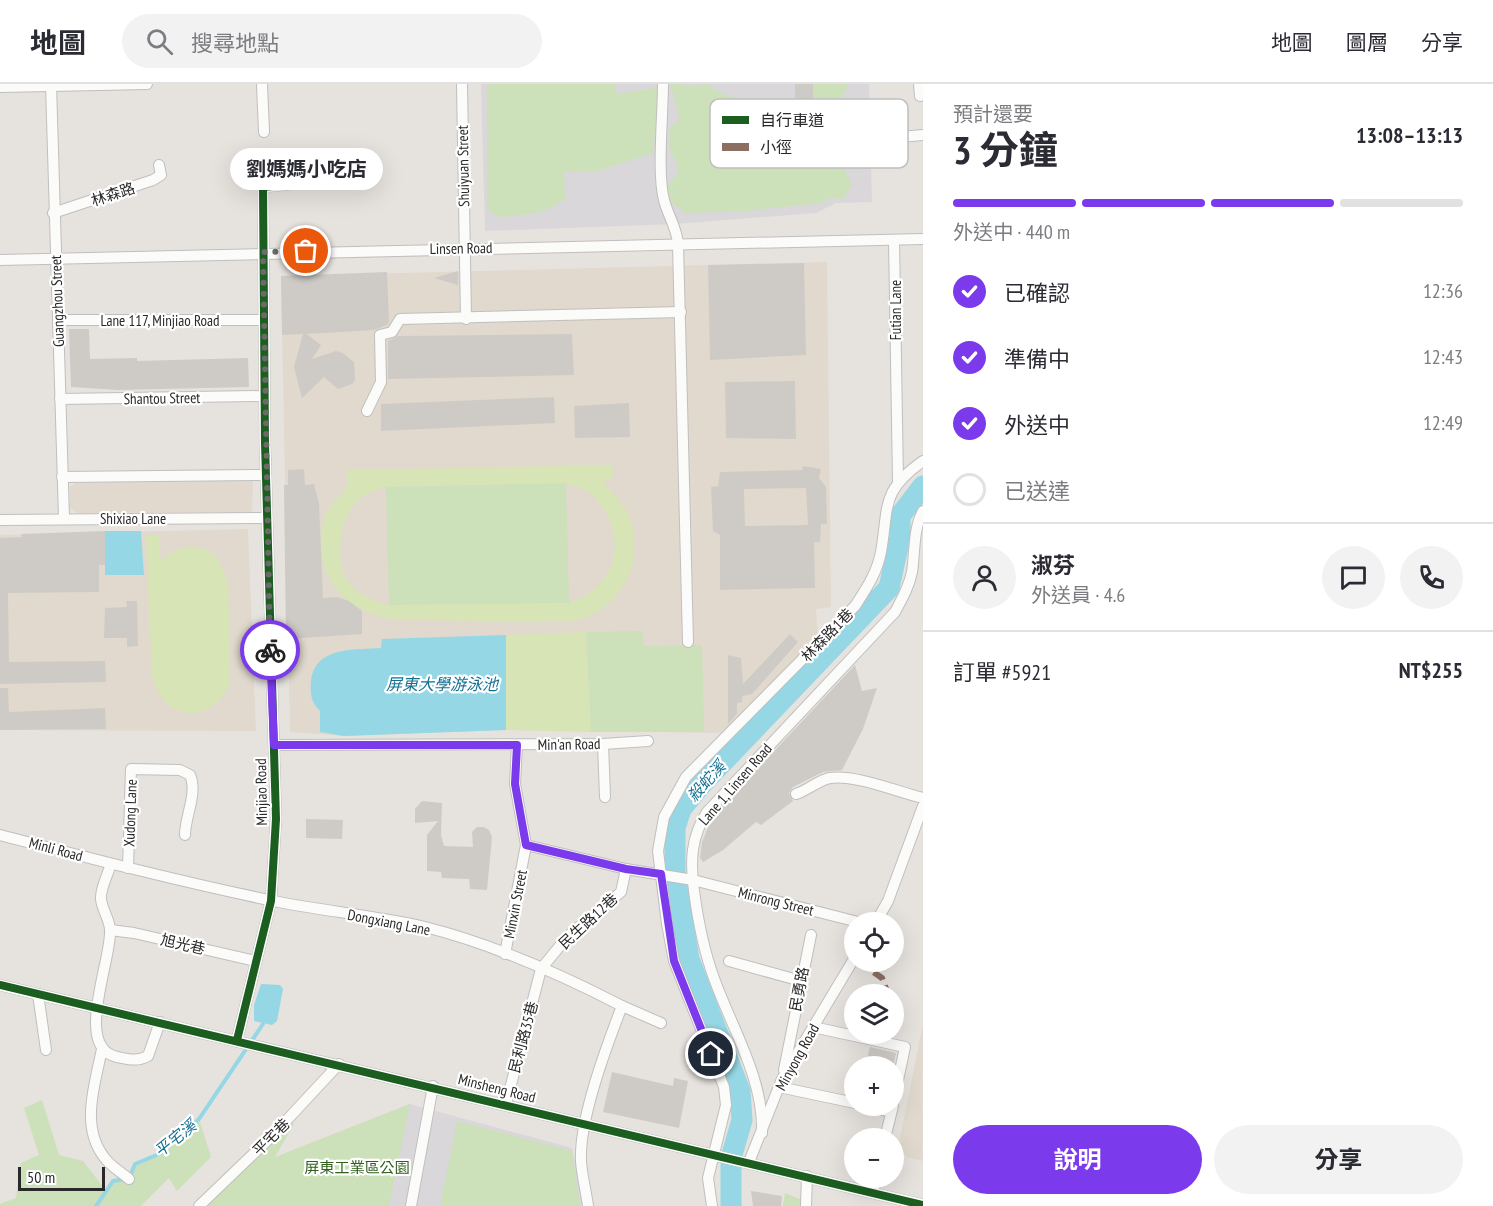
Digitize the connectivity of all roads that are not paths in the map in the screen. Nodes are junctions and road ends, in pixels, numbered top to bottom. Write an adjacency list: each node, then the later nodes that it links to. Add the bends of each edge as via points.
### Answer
1 (147, 84): 6 (street)
2 (262, 84): 9 (street)
3 (462, 84): 18 (street, Shuiyuan Street)
4 (663, 84): 17 (street, via 662,185)
5 (919, 84): 8 (street)
6 (51, 85): 7 (street); 14 (street, Guangzhou Street)
7 (0, 87)
8 (920, 96)
9 (264, 132)
10 (923, 135): 11 (street)
11 (908, 136)
12 (159, 165): 14 (street, 林森路, via 161,175 153,180)
13 (342, 167): 19 (street, Minjiao Road, via 301,183 264,187)
14 (53, 213): 20 (street, Guangzhou Street)
15 (923, 239): 16 (street, Linsen Road)
16 (894, 240): 17 (street, Linsen Road); 32 (street, Futian Lane)
17 (678, 244): 18 (street, Linsen Road); 22 (street)
18 (464, 248): 19 (street, Linsen Road); 23 (street, Shuiyuan Street)
19 (263, 252): 20 (street, Linsen Road); 25 (street, Minjiao Road)
20 (55, 259): 21 (street, Linsen Road); 24 (street, Guangzhou Street)
21 (0, 260)
22 (681, 312): 23 (street); 37 (street)
23 (466, 319): 28 (street, via 400,319 392,332 380,335 381,382)
24 (58, 320): 25 (street, Lane 117, Minjiao Road); 27 (street, Guangzhou Street)
25 (263, 320): 26 (street, Minjiao Road)
26 (264, 396): 27 (street, Shantou Street); 30 (street, Minjiao Road)
27 (60, 399): 31 (street, Guangzhou Street)
28 (368, 411)
29 (923, 461): 32 (street, 林森路1巷)
30 (265, 475): 31 (street); 35 (street, Minjiao Road)
31 (62, 477): 34 (street, Guangzhou Street)
32 (898, 481): 52 (street, 林森路1巷, via 884,513 881,552 874,576 855,606 686,777 664,817 658,851)
33 (923, 511): 53 (street, Lane 1, Linsen Road, via 918,520 912,575 895,612 707,812 693,840)
34 (64, 518): 35 (street, Shixiao Lane); 36 (street, Shixiao Lane)
35 (266, 518): 40 (street, Minjiao Road)
36 (0, 520)
37 (688, 642)
38 (648, 741): 39 (street, Min'an Road)
39 (603, 744): 41 (street, Min'an Road); 43 (street)
40 (274, 745): 41 (street, Min'an Road); 54 (street, Minjiao Road, via 276,819)
41 (517, 745): 48 (street, Minxin Street, via 515,784)
42 (796, 794): 44 (street, via 842,777)
43 (605, 797)
44 (923, 798)
45 (923, 807): 55 (street)
46 (0, 835): 49 (street, Minli Road)
47 (185, 835): 50 (street, Xudong Lane, via 192,797 189,775 180,770 131,769)
48 (526, 845): 51 (street); 59 (street, Minxin Street)
49 (111, 864): 50 (street, Minli Road); 57 (street, via 100,897)
50 (128, 868): 54 (street, Xudong Lane)
51 (626, 869): 52 (street); 62 (street, 民生路12巷, via 621,891 568,936)
52 (661, 874): 53 (street, Minrong Street); 83 (street, via 674,961 724,1087 726,1105)
53 (693, 880): 56 (street, Minrong Street); 82 (street, Lane 1, Linsen Road, via 696,910 714,979 759,1091)
54 (271, 901): 59 (street, Dongxiang Lane, via 425,927); 60 (street, Minjiao Road)
55 (882, 912)
56 (844, 918)
57 (110, 930): 60 (street, 旭光巷); 68 (street)
58 (811, 935): 64 (street, 民勇路)
59 (505, 954): 62 (street, Minxin Street)
60 (255, 961): 72 (street, Minjiao Road)
61 (729, 961): 64 (street)
62 (541, 969): 67 (street, Minxin Street); 80 (street, 民利路35巷)
63 (846, 972): 71 (street, Minyong Road)
64 (801, 981): 77 (street, 民勇路)
65 (0, 985): 66 (street)
66 (38, 994): 68 (street); 74 (street)
67 (622, 1006): 70 (street); 81 (street, via 602,1060)
68 (97, 1007): 69 (street); 73 (street, via 97,1041)
69 (160, 1022): 72 (street); 73 (street, via 148,1056 141,1060 111,1056)
70 (661, 1023)
71 (813, 1027): 75 (street, via 905,1047); 77 (street, Minyong Road)
72 (237, 1040): 76 (street, Minsheng Road)
73 (102, 1049): 86 (street, via 90,1114 92,1129 105,1159)
74 (46, 1050)
75 (903, 1056)
76 (339, 1064): 78 (street, Minsheng Road); 90 (street, 平宅巷)
77 (781, 1083): 79 (street); 82 (street, Minyong Road)
78 (433, 1086): 80 (street, Minsheng Road); 91 (street)
79 (844, 1100)
80 (506, 1104): 81 (street, Minsheng Road)
81 (586, 1124): 83 (street, Minsheng Road); 92 (street, via 581,1161)
82 (762, 1133): 84 (street, Minyong Road)
83 (712, 1154): 84 (street, Minsheng Road); 93 (street, via 708,1178)
84 (749, 1162): 85 (street)
85 (807, 1176): 88 (street); 94 (street)
86 (129, 1179)
87 (874, 1188): 88 (street)
88 (873, 1192): 89 (street)
89 (923, 1205)
90 (199, 1206)
91 (411, 1206)
92 (588, 1206)
93 (712, 1206)
94 (806, 1206)

